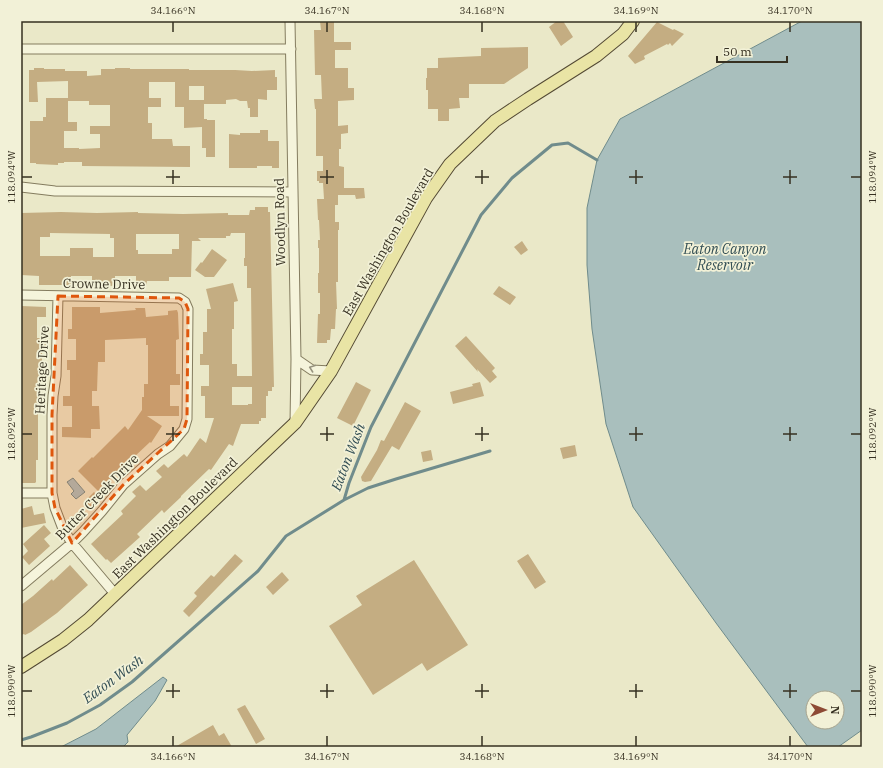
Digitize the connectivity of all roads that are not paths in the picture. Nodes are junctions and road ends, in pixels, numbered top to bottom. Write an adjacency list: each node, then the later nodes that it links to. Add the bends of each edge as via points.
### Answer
1 (290, 21): 4 (street, Woodlyn Road)
2 (633, 21): 11 (main road, East Washington Boulevard, via 623,34 596,56 495,121 450,164 426,198)
3 (21, 49): 4 (street)
4 (290, 49): 6 (street, Woodlyn Road)
5 (21, 187): 6 (street, via 55,191)
6 (293, 192): 10 (street, Woodlyn Road)
7 (21, 295): 8 (street, Crowne Drive)
8 (58, 296): 9 (street, Crowne Drive, via 179,298); 14 (street, Heritage Drive, via 56,376 52,415)
9 (185, 302): 15 (street, Butter Creek Drive, via 188,309 187,419 184,429 170,446 123,485)
10 (296, 358): 11 (street, one-way to 10, via 312,370); 12 (street, Woodlyn Road)
11 (331, 371): 12 (main road, East Washington Boulevard)
12 (295, 423): 17 (main road, East Washington Boulevard)
13 (21, 493): 14 (street)
14 (52, 493): 15 (street, Heritage Drive, via 63,529)
15 (72, 543): 16 (street, Butter Creek Drive); 17 (street, Heritage Drive)
16 (21, 586)
17 (115, 594): 18 (main road, East Washington Boulevard, via 76,630)
18 (21, 668)

